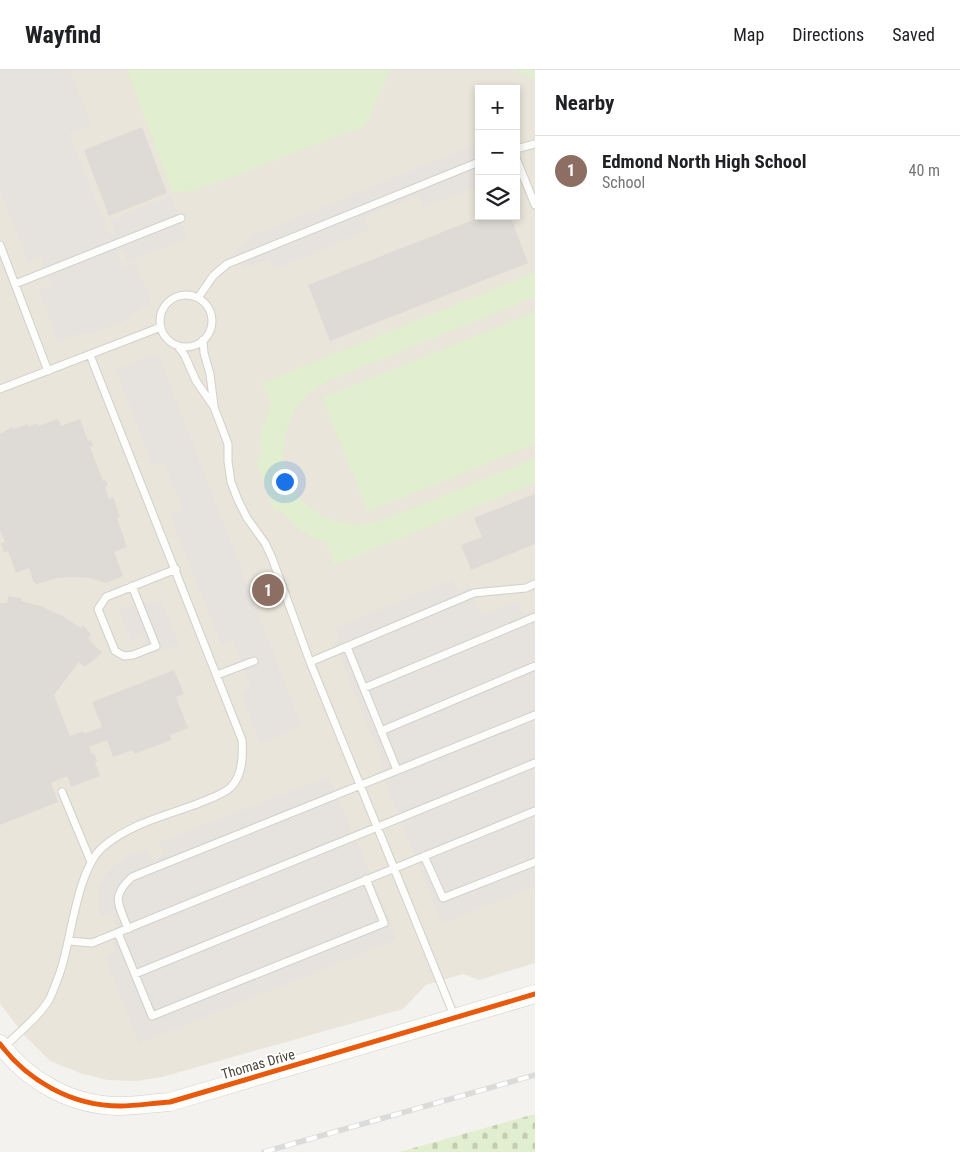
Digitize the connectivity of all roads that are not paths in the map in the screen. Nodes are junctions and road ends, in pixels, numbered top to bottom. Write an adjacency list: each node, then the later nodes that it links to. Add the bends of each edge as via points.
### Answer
1 (535, 144): 2 (lane)
2 (520, 148)
3 (475, 164): 9 (lane, via 227,264 213,276)
4 (520, 168): 5 (lane)
5 (535, 205)
6 (180, 218): 8 (lane)
7 (0, 245): 8 (lane)
8 (15, 284): 14 (lane)
9 (198, 298): 10 (lane, via 182,295 168,302 160,316); 11 (lane, via 212,318)
10 (161, 327): 12 (lane, via 167,339); 13 (lane)
11 (203, 340): 12 (lane, via 189,347); 16 (lane)
12 (177, 345): 16 (lane, via 196,382)
13 (90, 355): 14 (lane); 17 (lane)
14 (48, 371): 15 (lane)
15 (0, 390)
16 (214, 407): 23 (lane, via 228,444 231,482 248,518 265,543)
17 (176, 569): 19 (lane); 25 (lane)
18 (535, 584): 21 (lane, via 526,588 474,593)
19 (132, 586): 19 (lane, via 106,597 98,609 116,651 124,656 133,656 156,646)
20 (535, 617): 26 (lane)
21 (347, 647): 23 (lane); 26 (lane)
22 (254, 660): 25 (lane)
23 (310, 662): 31 (lane)
24 (535, 666): 28 (lane)
25 (217, 675): 36 (lane, via 242,740 239,773 231,786 217,796 124,833 103,846)
26 (364, 688): 28 (lane)
27 (535, 715): 30 (lane)
28 (381, 730): 30 (lane)
29 (535, 762): 34 (lane)
30 (397, 770): 31 (lane)
31 (360, 785): 34 (lane); 40 (lane, via 132,877 122,887 117,900)
32 (62, 792): 36 (lane)
33 (535, 811): 35 (lane)
34 (377, 827): 38 (lane); 40 (lane)
35 (424, 856): 37 (lane, via 443,898); 38 (lane)
36 (92, 862): 42 (lane, via 86,873)
37 (535, 862)
38 (394, 868): 39 (lane); 45 (lane)
39 (366, 879): 43 (lane); 43 (lane, via 384,923 152,1016)
40 (128, 929): 41 (lane)
41 (118, 933): 42 (lane, via 92,943); 43 (lane)
42 (69, 941): 46 (lane, via 49,1000)
43 (134, 974)
44 (535, 994): 45 (street, Thomas Drive)
45 (455, 1018): 46 (street, Thomas Drive, via 170,1102 119,1106 81,1101 51,1089 22,1069)
46 (1, 1046)

